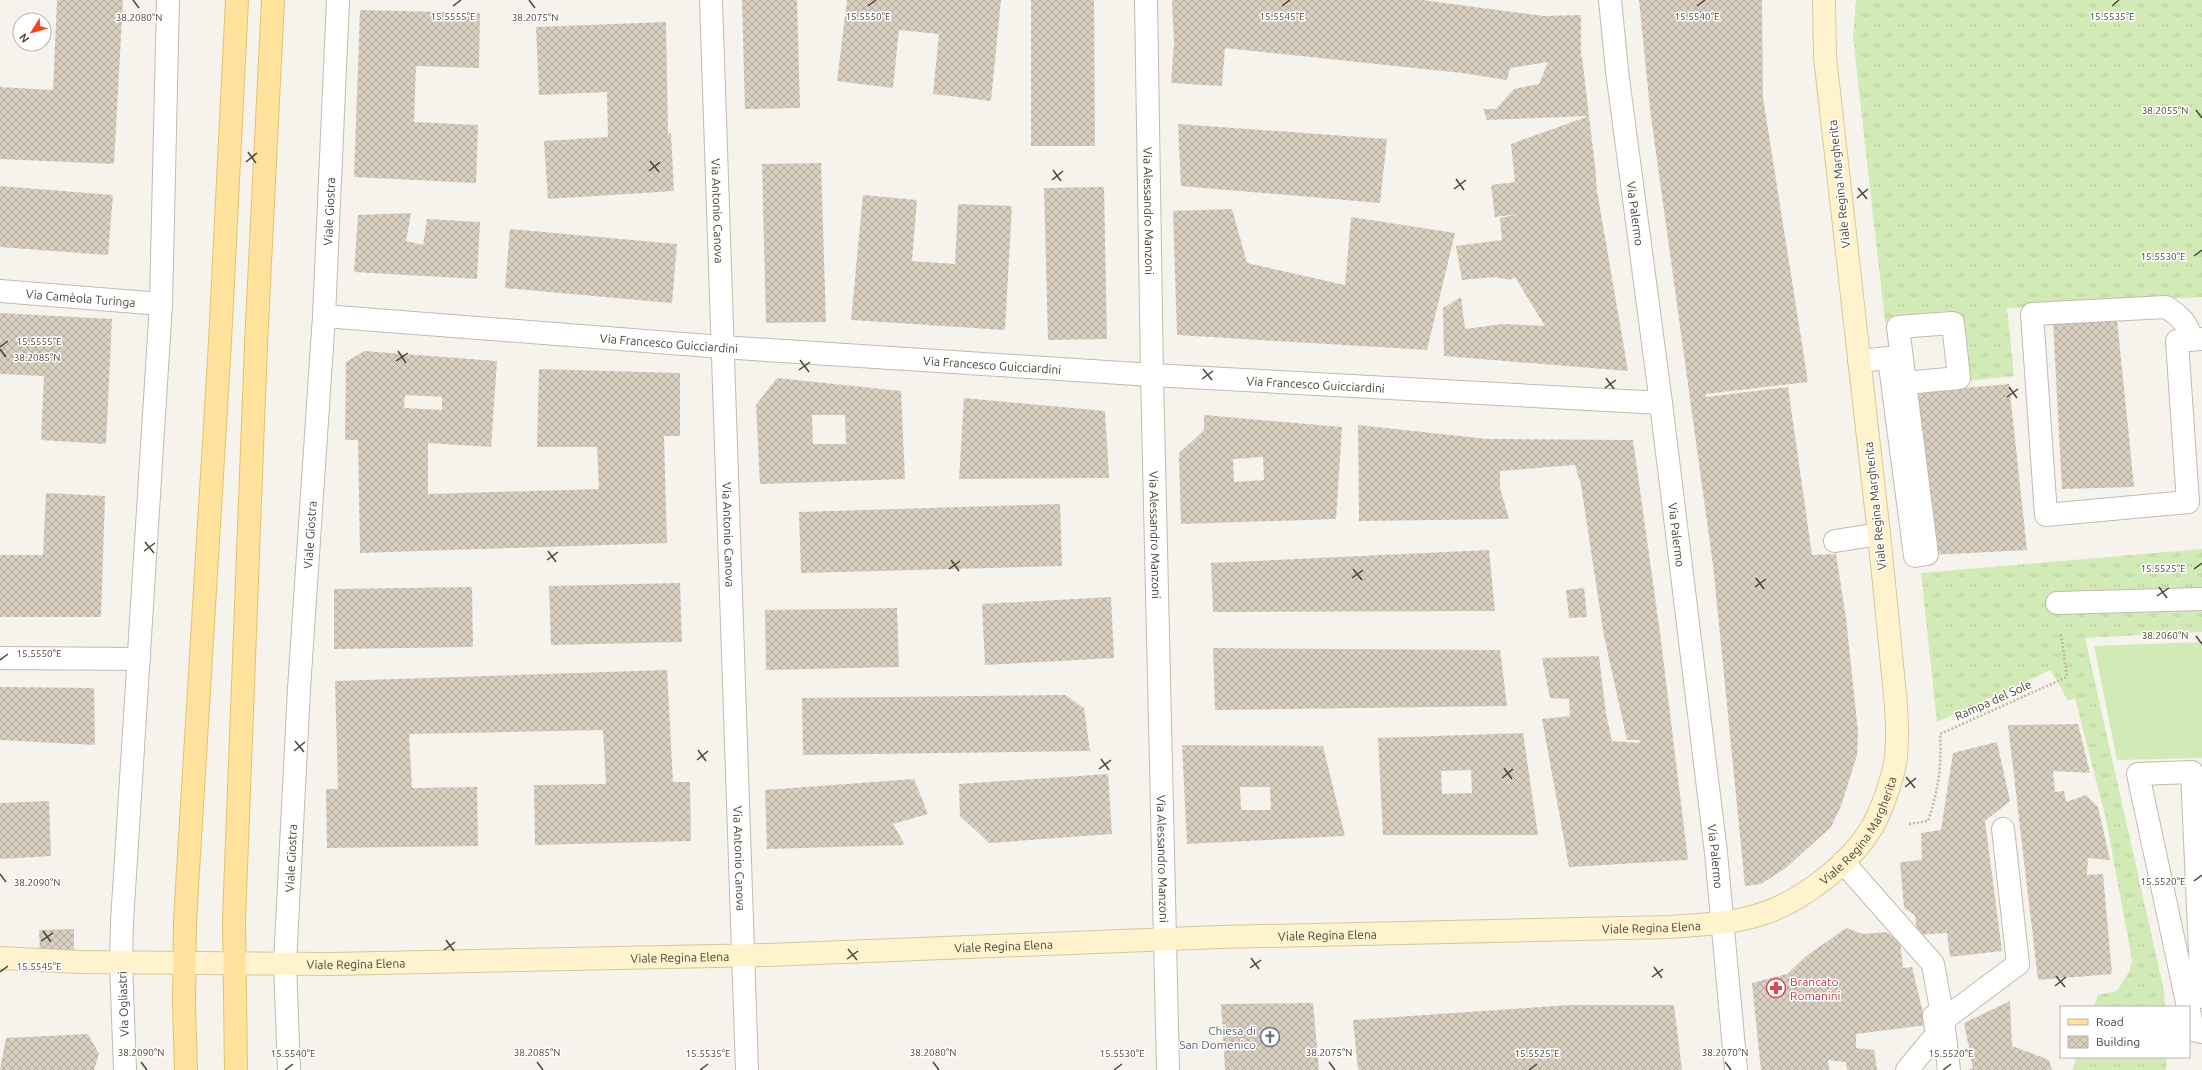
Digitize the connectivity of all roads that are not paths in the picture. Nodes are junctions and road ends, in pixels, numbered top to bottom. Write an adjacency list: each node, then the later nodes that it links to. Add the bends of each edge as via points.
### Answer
1 (168, 0): 10 (street)
2 (237, 0): 32 (main road, via 220,342 185,921)
3 (273, 0): 33 (main road, via 255,376)
4 (338, 0): 11 (street, Viale Giostra)
5 (711, 0): 13 (street, Via Antonio Canova)
6 (1146, 0): 15 (street, Via Alessandro Manzoni)
7 (1610, 0): 17 (street, Via Palermo, via 1619,90)
8 (1824, 0): 14 (main road, Viale Regina Margherita, via 1825,57)
9 (0, 291): 10 (street, Via Camèola Turinga)
10 (161, 304): 23 (street)
11 (324, 316): 13 (street, Via Francesco Guicciardini); 34 (street, Viale Giostra, via 299,688)
12 (2197, 339): 12 (street, via 2177,341 2188,502 2046,515 2032,314 2166,307 2178,314)
13 (722, 347): 15 (street, Via Francesco Guicciardini); 29 (street, Via Antonio Canova)
14 (1859, 361): 16 (street, via 1889,358 1915,556 1927,554); 18 (main road, Viale Regina Margherita)
15 (1152, 375): 17 (street, Via Francesco Guicciardini); 27 (street, Via Alessandro Manzoni)
16 (1905, 383)
17 (1661, 403): 26 (street, Via Palermo)
18 (1879, 534): 19 (street); 25 (main road, Viale Regina Margherita, via 1897,727 1896,757 1892,776 1875,820 1864,841)
19 (1835, 541)
20 (2202, 599): 21 (street)
21 (2057, 603)
22 (0, 658): 23 (street)
23 (139, 659): 31 (street)
24 (2003, 829): 38 (street, via 2018,964)
25 (1843, 862): 26 (main road, Viale Regina Margherita, via 1813,886 1784,904 1755,916); 28 (street)
26 (1722, 923): 27 (main road, Viale Regina Elena, via 1669,927); 47 (street, Via Palermo)
27 (1166, 939): 29 (main road, Viale Regina Elena); 46 (street, Via Alessandro Manzoni)
28 (1924, 954): 38 (street, via 1933,964); 40 (street, via 1937,1034)
29 (743, 956): 34 (main road, Viale Regina Elena); 45 (street, Via Antonio Canova)
30 (0, 958): 31 (main road)
31 (121, 963): 32 (main road, Viale Regina Elena); 41 (street, Via Ogliastri)
32 (185, 963): 33 (main road, Viale Regina Elena); 42 (main road)
33 (234, 963): 34 (main road, Viale Regina Elena); 43 (main road)
34 (284, 964): 44 (street, Viale Giostra)
35 (2202, 997): 36 (street, via 2192,772 2138,774)
36 (2188, 1006)
37 (2190, 1016): 39 (street, via 2193,1030)
38 (1943, 1020): 49 (street)
39 (2202, 1032)
40 (1924, 1061): 48 (street)
41 (125, 1070)
42 (186, 1070)
43 (236, 1070)
44 (289, 1070)
45 (747, 1070)
46 (1168, 1070)
47 (1736, 1070)
48 (1907, 1070)
49 (1949, 1070)

